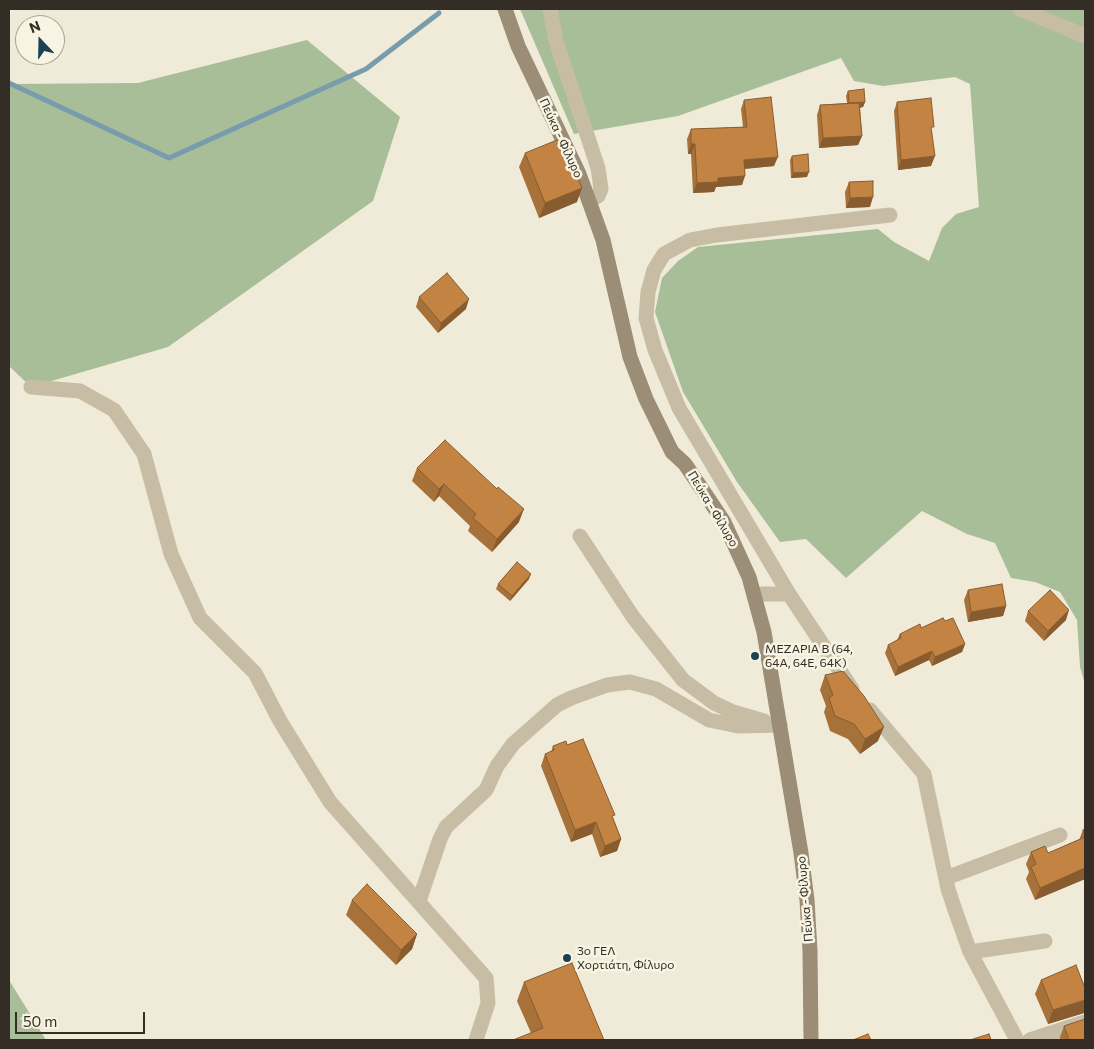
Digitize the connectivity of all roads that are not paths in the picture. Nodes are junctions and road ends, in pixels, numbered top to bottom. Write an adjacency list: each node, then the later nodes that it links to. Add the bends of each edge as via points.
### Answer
1 (505, 9): 5 (main road, Πεύκα - Φίλυρο, via 518,46)
2 (550, 9): 5 (street, via 556,41 598,168 601,189 598,196)
3 (1020, 9): 4 (street)
4 (1085, 36)
5 (589, 201): 9 (main road, Πεύκα - Φίλυρο, via 603,240 630,357 646,399 672,452 685,464 724,522)
6 (890, 215): 10 (street, via 690,240 664,254 654,270 648,292 646,318 655,350 679,408)
7 (31, 387): 14 (street, via 80,391 114,410 144,454 171,554 200,618 256,673 280,721 330,802)
8 (580, 536): 11 (street, via 637,623 683,680 727,709)
9 (754, 594): 10 (street); 11 (main road, Πεύκα - Φίλυρο)
10 (790, 594): 13 (street, via 848,684 924,774)
11 (780, 726): 14 (street, via 738,726 709,720 656,689 630,682 607,685 571,698 557,705 513,744 497,766 486,790 446,827); 19 (main road, Πεύκα - Φίλυρο, via 807,900)
12 (1060, 835): 13 (street)
13 (946, 878): 16 (street)
14 (419, 901): 18 (street, via 486,978 488,1002)
15 (1046, 942): 16 (street)
16 (970, 952): 20 (street)
17 (1085, 1022): 21 (street)
18 (476, 1040)
19 (811, 1040)
20 (1017, 1040)
21 (1030, 1040)

